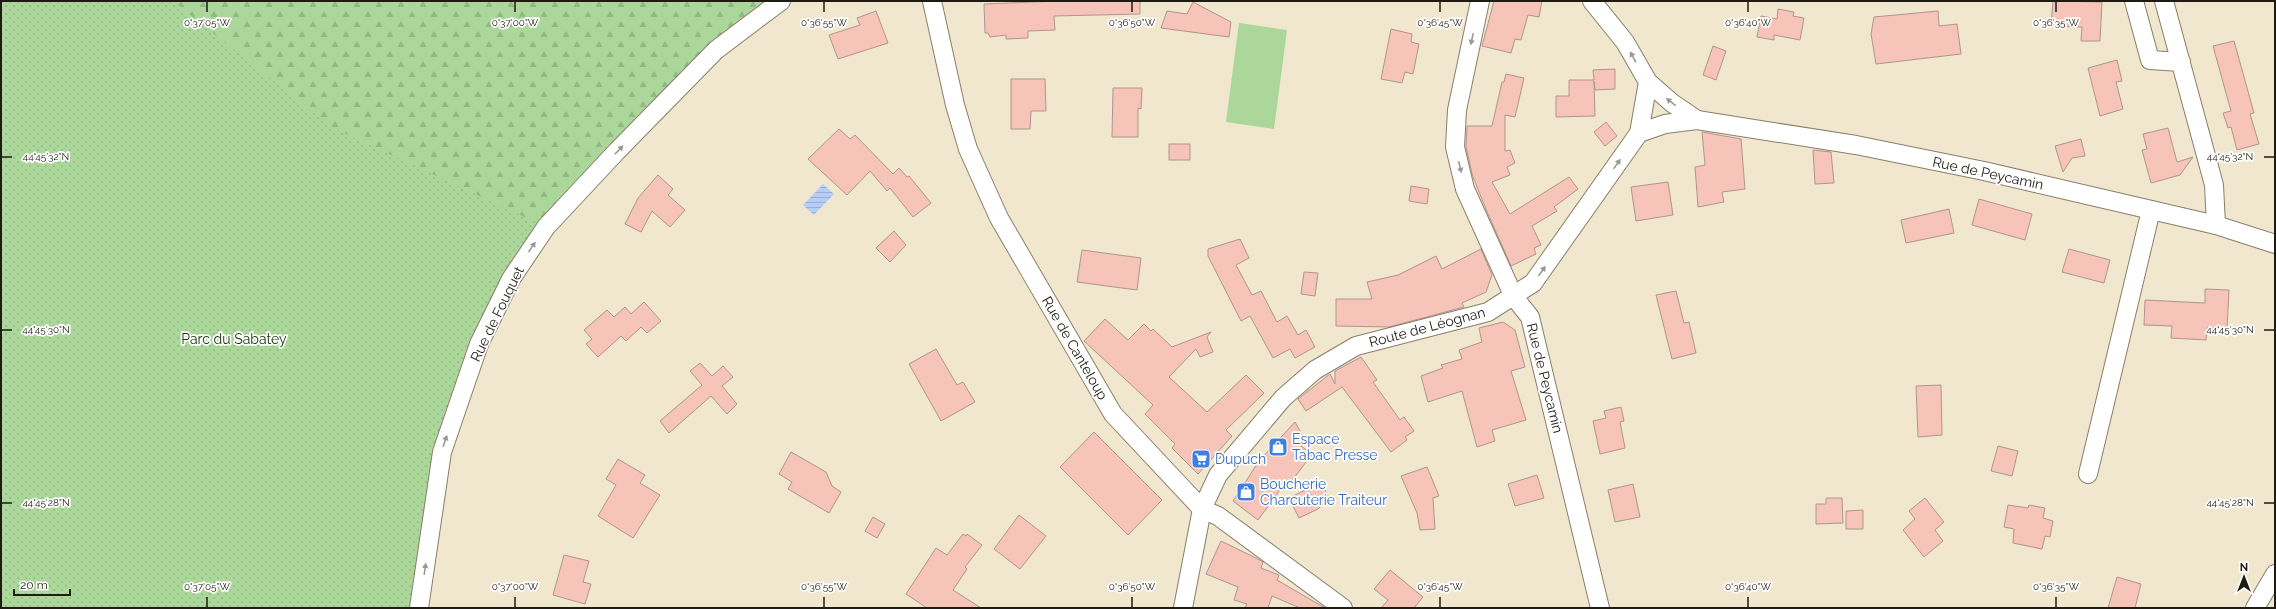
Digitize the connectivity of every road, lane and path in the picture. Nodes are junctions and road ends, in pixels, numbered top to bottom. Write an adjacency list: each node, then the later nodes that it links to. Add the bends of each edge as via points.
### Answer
1 (781, 1): 18 (street, Rue de Fouquet, one-way to 1, via 442,452 479,344 511,279 546,227 617,151 716,50)
2 (932, 1): 16 (street, Rue de Canteloup, via 955,105 970,156 999,218 1113,414)
3 (1480, 1): 14 (street, one-way to 14, via 1457,110 1455,147 1465,189)
4 (1592, 1): 8 (street, Rue de Peycamin, one-way to 4, via 1625,42)
5 (2134, 1): 7 (street, via 2150,60)
6 (2164, 1): 7 (street)
7 (2181, 62): 12 (street, via 2214,185)
8 (1648, 82): 9 (street, Rue de Peycamin, one-way to 8); 10 (street)
9 (1697, 120): 10 (street, Rue de Peycamin, via 1665,124); 11 (street, Rue de Peycamin, via 1856,145 1984,171)
10 (1639, 133): 14 (street, one-way to 10, via 1533,283)
11 (2151, 210): 12 (street, Rue de Peycamin); 15 (street)
12 (2216, 225): 13 (street, Rue de Peycamin)
13 (2275, 244)
14 (1514, 297): 16 (street, Route de Léognan, via 1488,312 1356,346 1315,370 1283,398 1218,476); 21 (street, Rue de Peycamin, via 1530,317)
15 (2088, 474)
16 (1202, 509): 19 (street, Route de Léognan); 20 (street, Rue de Canteloup, via 1218,516)
17 (2275, 574): 22 (street)
18 (420, 608)
19 (1182, 608)
20 (1343, 608)
21 (1600, 608)
22 (2255, 608)

